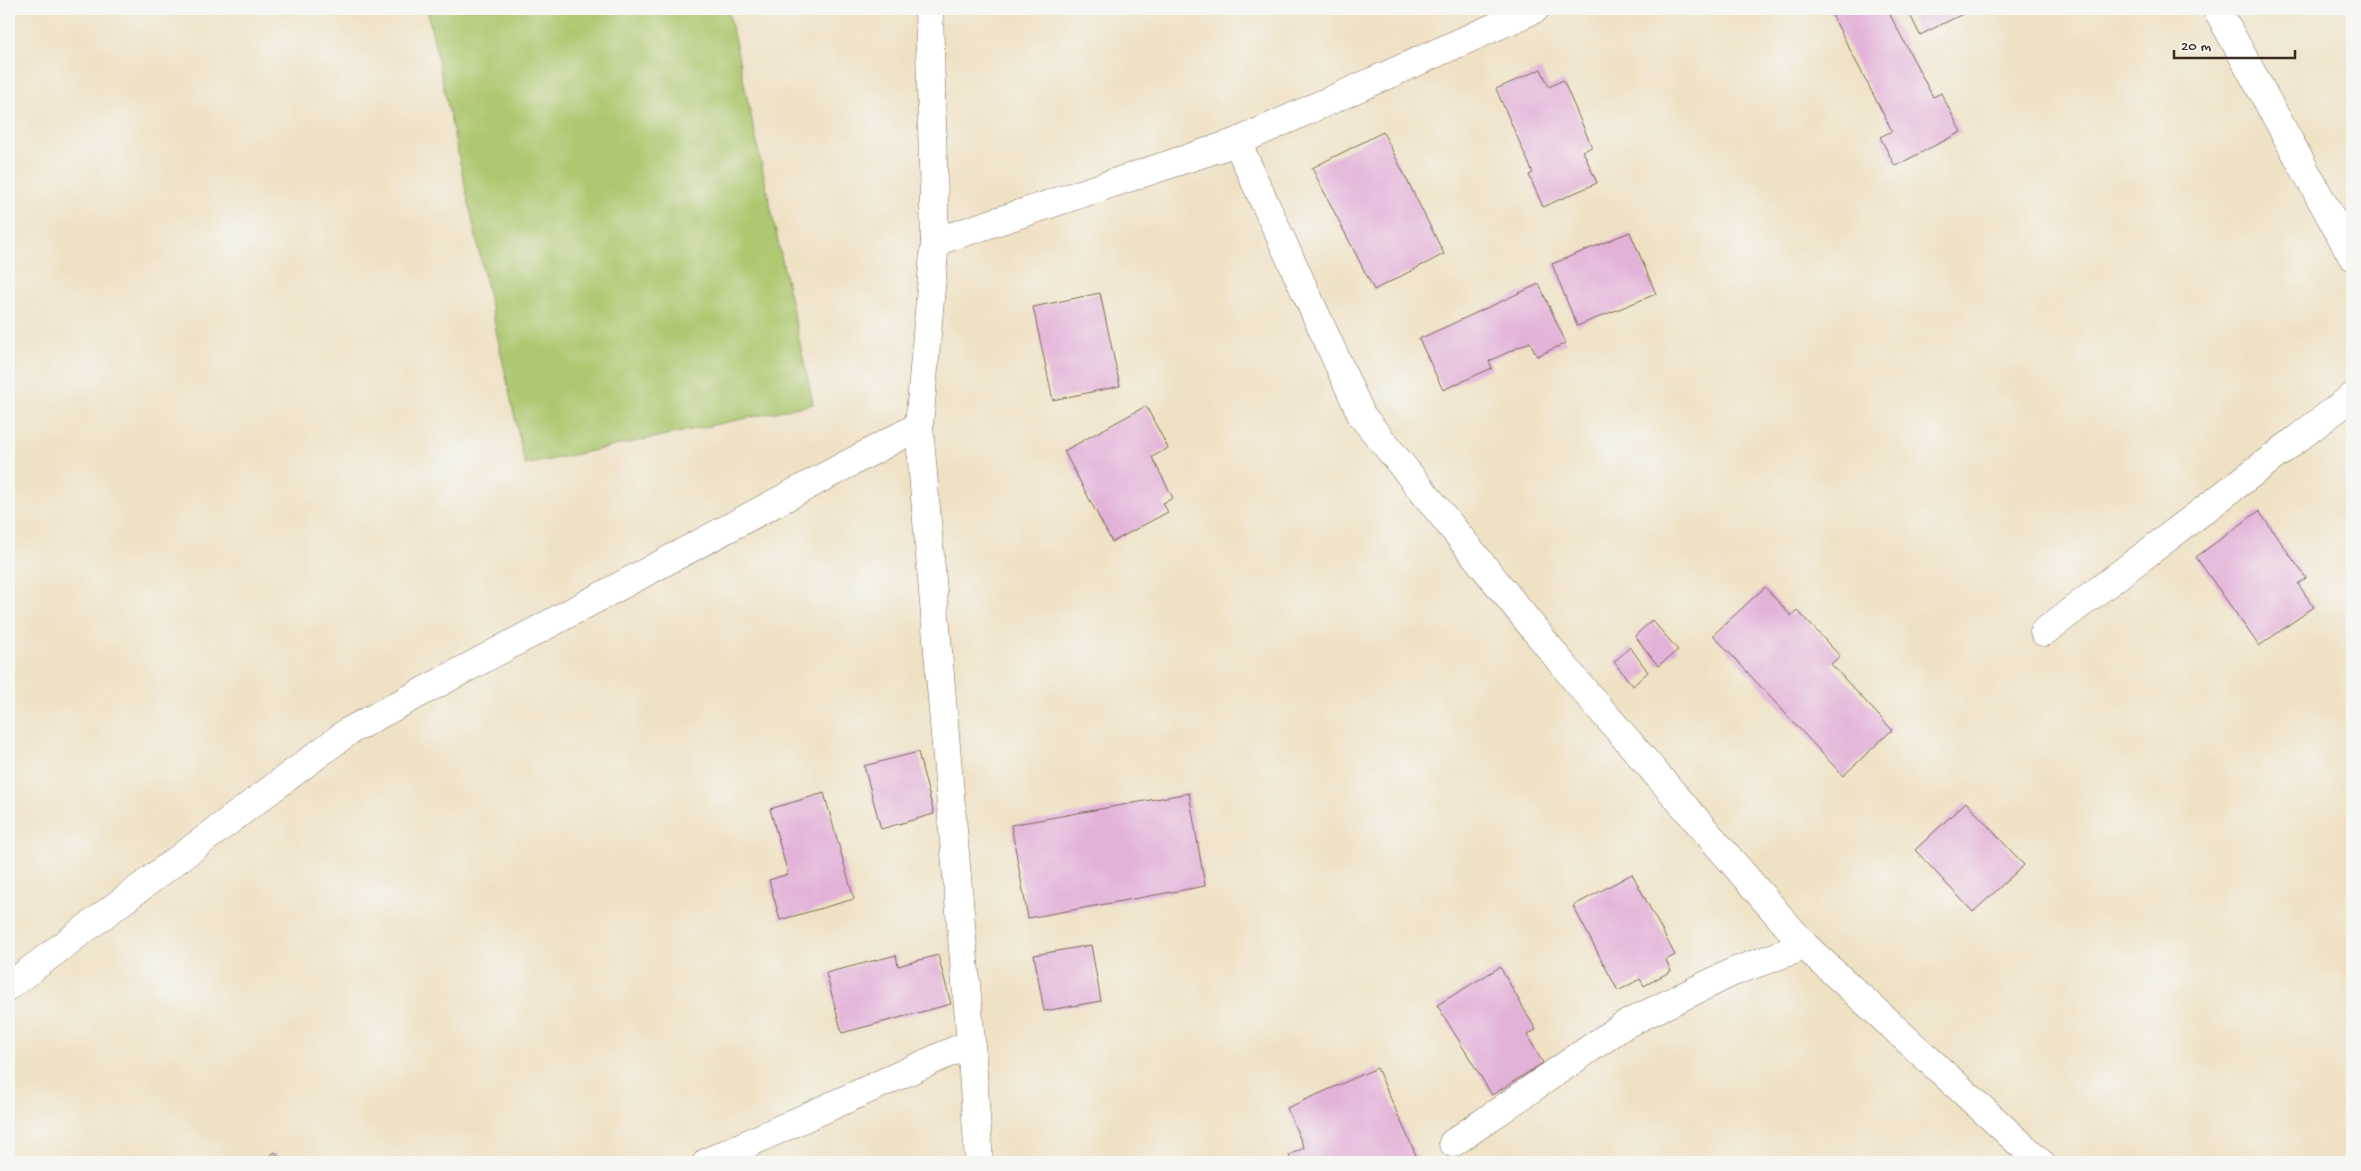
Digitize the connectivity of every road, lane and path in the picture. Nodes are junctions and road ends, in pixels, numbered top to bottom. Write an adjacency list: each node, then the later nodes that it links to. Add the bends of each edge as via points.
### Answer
1 (929, 9): 5 (street)
2 (1535, 9): 4 (street)
3 (2217, 9): 6 (street)
4 (1237, 142): 5 (street); 10 (street, via 1362,416 1577,682)
5 (935, 242): 8 (street)
6 (2352, 256)
7 (2352, 397): 9 (street)
8 (919, 426): 11 (street, via 349,731); 12 (street)
9 (2044, 632)
10 (1805, 946): 13 (street, via 1733,972 1624,1026); 16 (street)
11 (9, 986)
12 (971, 1043): 14 (street); 15 (street)
13 (1453, 1143)
14 (707, 1162)
15 (979, 1162)
16 (2040, 1162)

